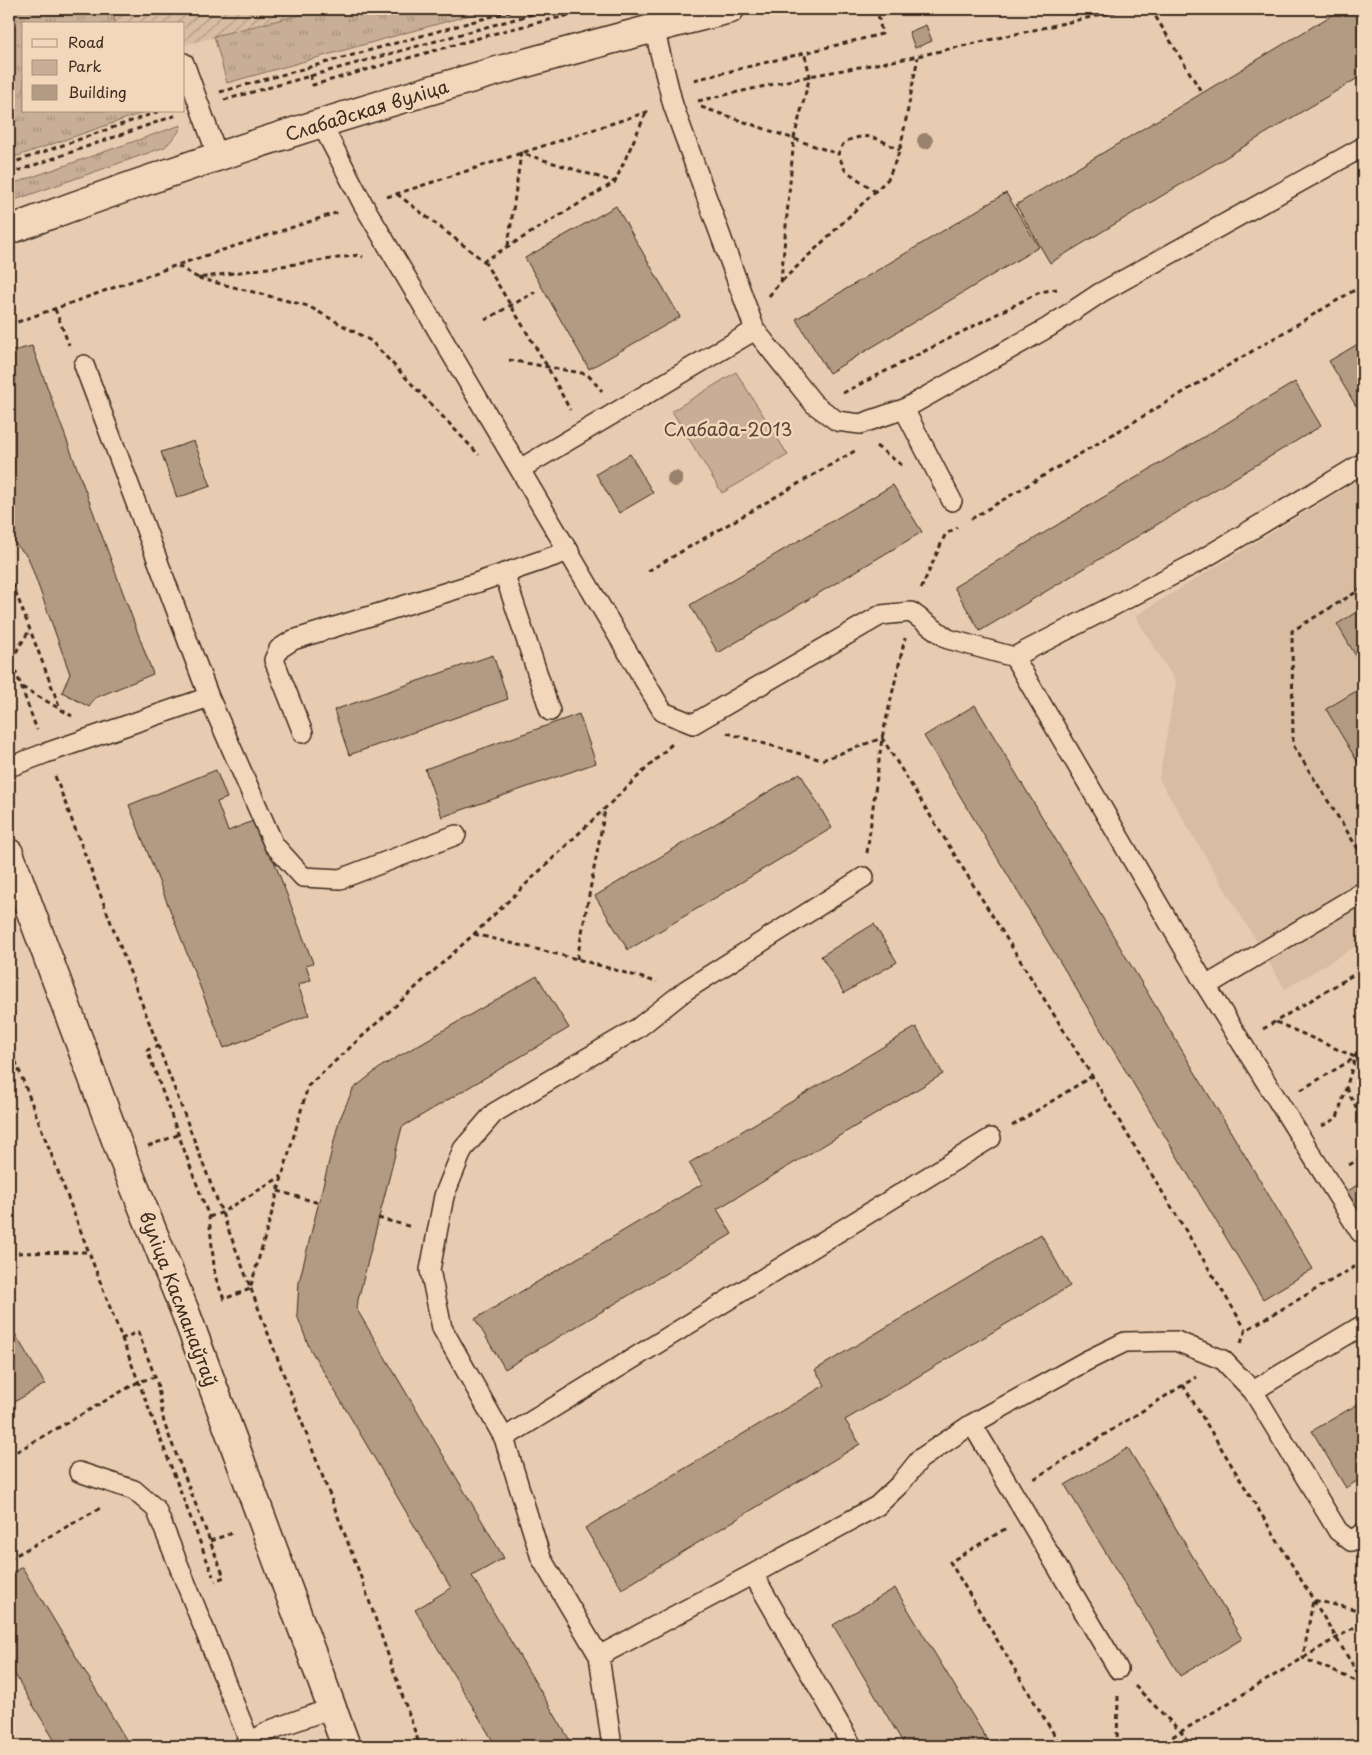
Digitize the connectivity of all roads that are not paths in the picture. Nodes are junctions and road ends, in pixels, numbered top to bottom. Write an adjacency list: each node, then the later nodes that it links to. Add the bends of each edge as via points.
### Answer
1 (730, 9): 2 (street, Слабадская вуліца)
2 (654, 28): 4 (street, Слабадская вуліца); 8 (lane)
3 (185, 66): 6 (lane)
4 (320, 123): 6 (street, Слабадская вуліца); 12 (lane, via 363,204)
5 (1363, 148): 10 (lane, via 1100,293 1049,327)
6 (218, 157): 7 (street, Слабадская вуліца)
7 (9, 230)
8 (756, 330): 10 (lane, via 814,404 837,420 860,424); 12 (lane)
9 (84, 365): 17 (lane)
10 (904, 409): 13 (lane)
11 (1363, 463): 16 (lane, via 1196,563)
12 (520, 468): 14 (lane)
13 (952, 501)
14 (569, 552): 15 (lane); 16 (lane, via 663,712 693,724 880,615 911,612 948,639)
15 (504, 573): 18 (lane); 19 (lane, via 293,640 279,649 274,660)
16 (1014, 657): 25 (lane)
17 (210, 697): 20 (lane); 21 (lane, via 274,845 303,877 340,879)
18 (550, 711)
19 (303, 733)
20 (9, 767)
21 (456, 835)
22 (9, 853): 37 (street, вуліца Касманаўтаў, via 122,1156 186,1314)
23 (864, 876): 31 (lane, via 686,990 638,1028 494,1113 463,1149 444,1196 430,1270 442,1328)
24 (1363, 892): 25 (lane)
25 (1206, 986): 27 (lane)
26 (991, 1138): 31 (lane)
27 (1360, 1232)
28 (1363, 1325): 29 (lane)
29 (1253, 1392): 30 (lane, via 1223,1360 1176,1341 1126,1342); 33 (lane, via 1338,1531 1351,1541)
30 (972, 1424): 34 (lane, via 920,1460 877,1506); 36 (lane)
31 (504, 1438): 35 (lane, via 541,1558)
32 (78, 1472): 38 (lane, via 134,1490 156,1509)
33 (1363, 1533)
34 (753, 1574): 35 (lane); 41 (lane)
35 (599, 1656): 40 (lane)
36 (1118, 1669)
37 (332, 1708): 38 (lane, via 273,1729); 39 (street, вуліца Касманаўтаў)
38 (246, 1745)
39 (346, 1746)
40 (612, 1746)
41 (852, 1746)

